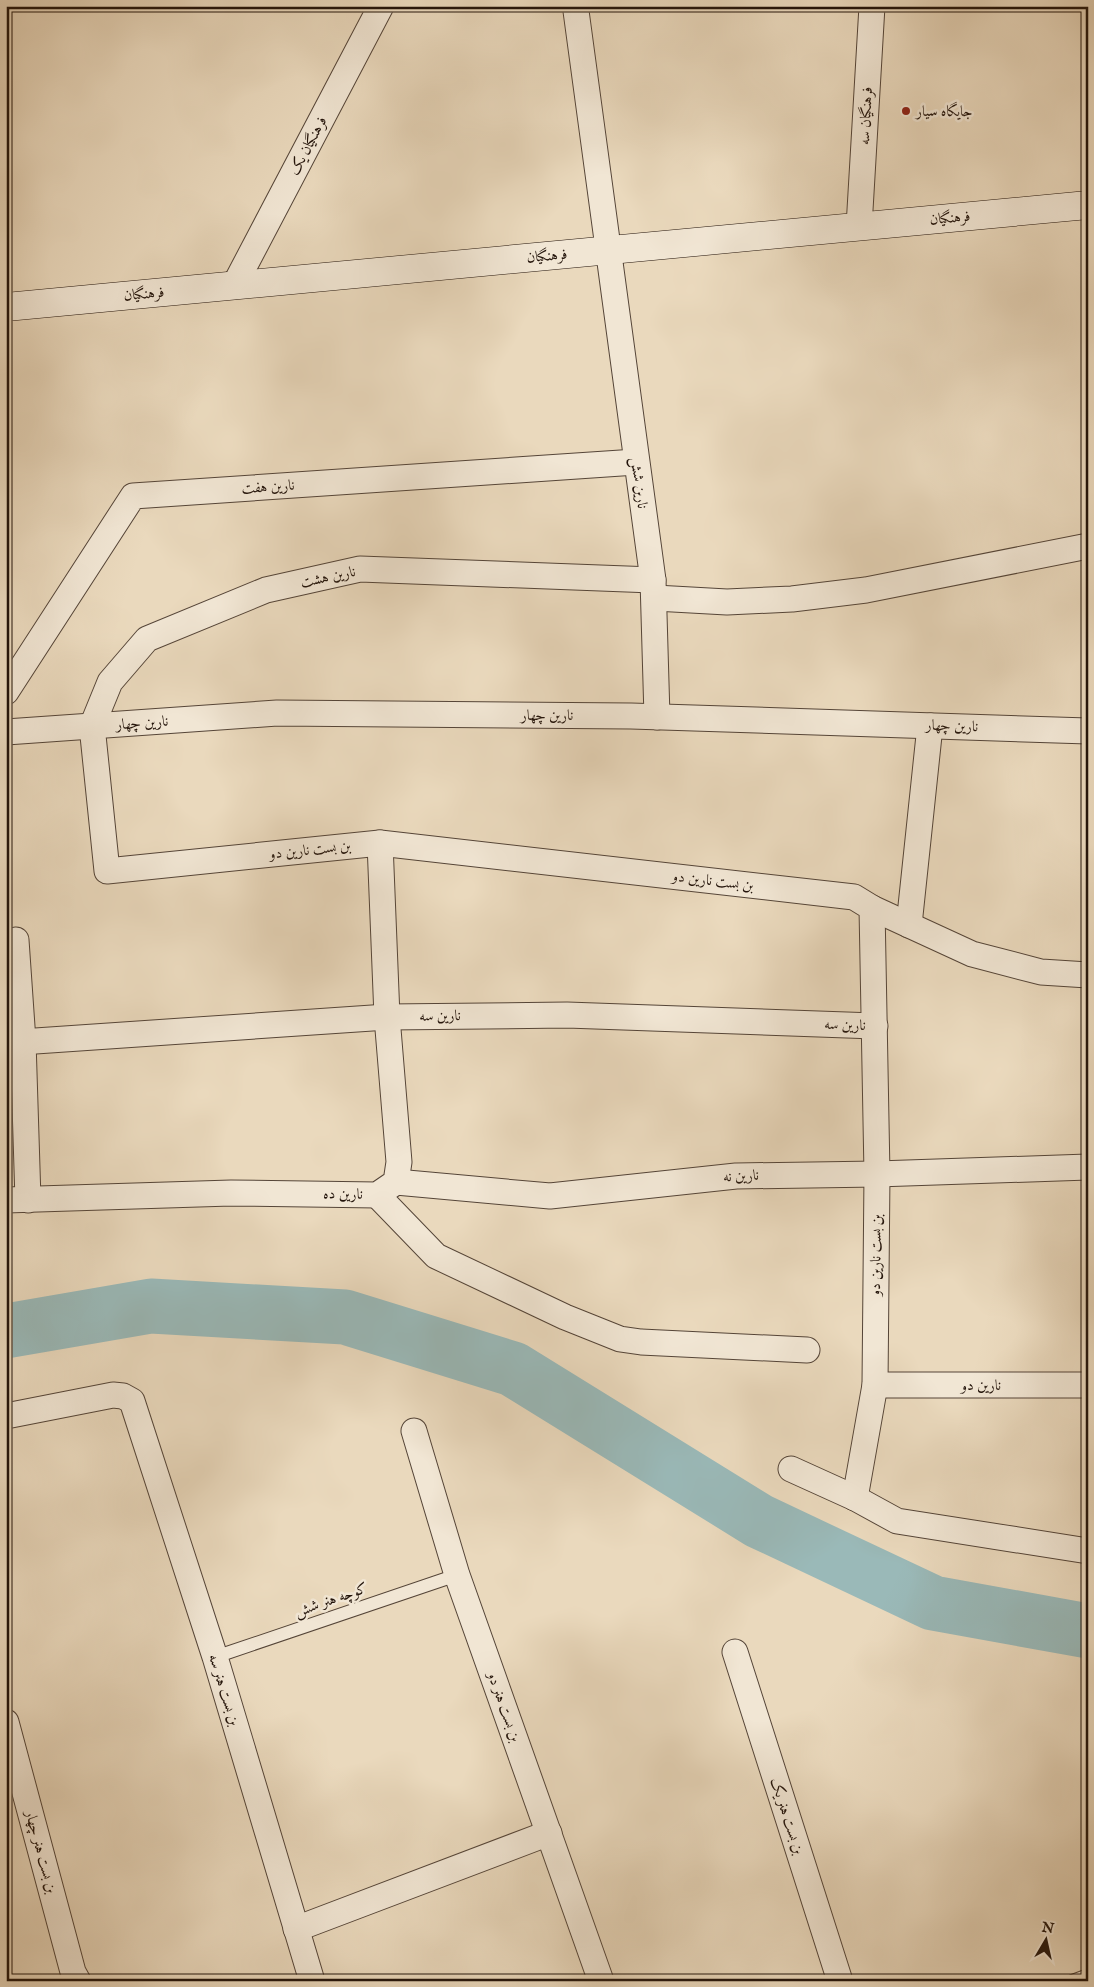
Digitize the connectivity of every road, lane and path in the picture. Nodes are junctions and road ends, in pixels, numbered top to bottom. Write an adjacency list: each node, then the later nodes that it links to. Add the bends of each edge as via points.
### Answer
1 (381, 6): 7 (street, فرهنگیان یک)
2 (872, 6): 5 (street, فرهنگیان سه)
3 (576, 11): 6 (street, نارین شش)
4 (1088, 205): 5 (main road, فرهنگیان)
5 (859, 227): 6 (main road, فرهنگیان)
6 (608, 250): 7 (main road, فرهنگیان); 9 (street, نارین شش)
7 (234, 286): 8 (main road, فرهنگیان)
8 (6, 308)
9 (636, 462): 11 (street, نارین شش); 12 (street, نارین هفت, via 133,496)
10 (1088, 546): 11 (street, نارین هشت, via 866,590 801,598 727,602)
11 (654, 589): 13 (street, نارین شش); 14 (street, نارین هشت, via 360,569 266,590 147,639 110,682)
12 (6, 692)
13 (657, 717): 14 (street, نارین چهار, via 277,713); 15 (street, نارین چهار)
14 (92, 726): 17 (street, نارین چهار); 18 (street, بن بست نارین دو, via 107,871)
15 (930, 726): 16 (street, نارین چهار); 20 (street)
16 (1088, 731)
17 (6, 732)
18 (380, 843): 19 (street, بن بست نارین دو, via 854,897); 23 (street)
19 (872, 908): 20 (street); 24 (street, بن بست نارین دو)
20 (909, 925): 22 (street, via 972,954 1041,972)
21 (16, 940): 25 (street)
22 (1088, 975)
23 (387, 1017): 24 (street, نارین سه, via 567,1015); 25 (street, نارین سه); 28 (street, via 399,1162)
24 (875, 1026): 27 (street, بن بست نارین دو)
25 (15, 1042): 29 (street)
26 (1088, 1167): 27 (street, نارین نه)
27 (877, 1174): 28 (street, نارین نه, via 736,1176 550,1196); 31 (street, بن بست نارین دو)
28 (386, 1188): 29 (street, نارین ده); 30 (street, via 436,1256 565,1317 620,1339)
29 (17, 1200)
30 (808, 1350)
31 (874, 1385): 32 (street, نارین دو); 36 (street, بن بست نارین دو)
32 (1088, 1385)
33 (6, 1416): 40 (street, بن بست هنر سه, via 113,1395 132,1401)
34 (414, 1431): 38 (street, بن بست هنر دو)
35 (791, 1469): 36 (street)
36 (855, 1498): 37 (street, via 897,1521)
37 (1088, 1551)
38 (457, 1575): 40 (lane, کوچه هنر شش); 42 (street, بن بست هنر دو)
39 (735, 1652): 48 (street, بن بست هنر یک)
40 (214, 1657): 43 (street, بن بست هنر سه)
41 (6, 1722): 45 (street, بن بست هنر چهار)
42 (549, 1833): 43 (street); 47 (street, بن بست هنر دو)
43 (296, 1929): 46 (street, بن بست هنر سه)
44 (1088, 1975): 49 (lane)
45 (78, 1981)
46 (312, 1981)
47 (601, 1981)
48 (840, 1981)
49 (1072, 1981)

